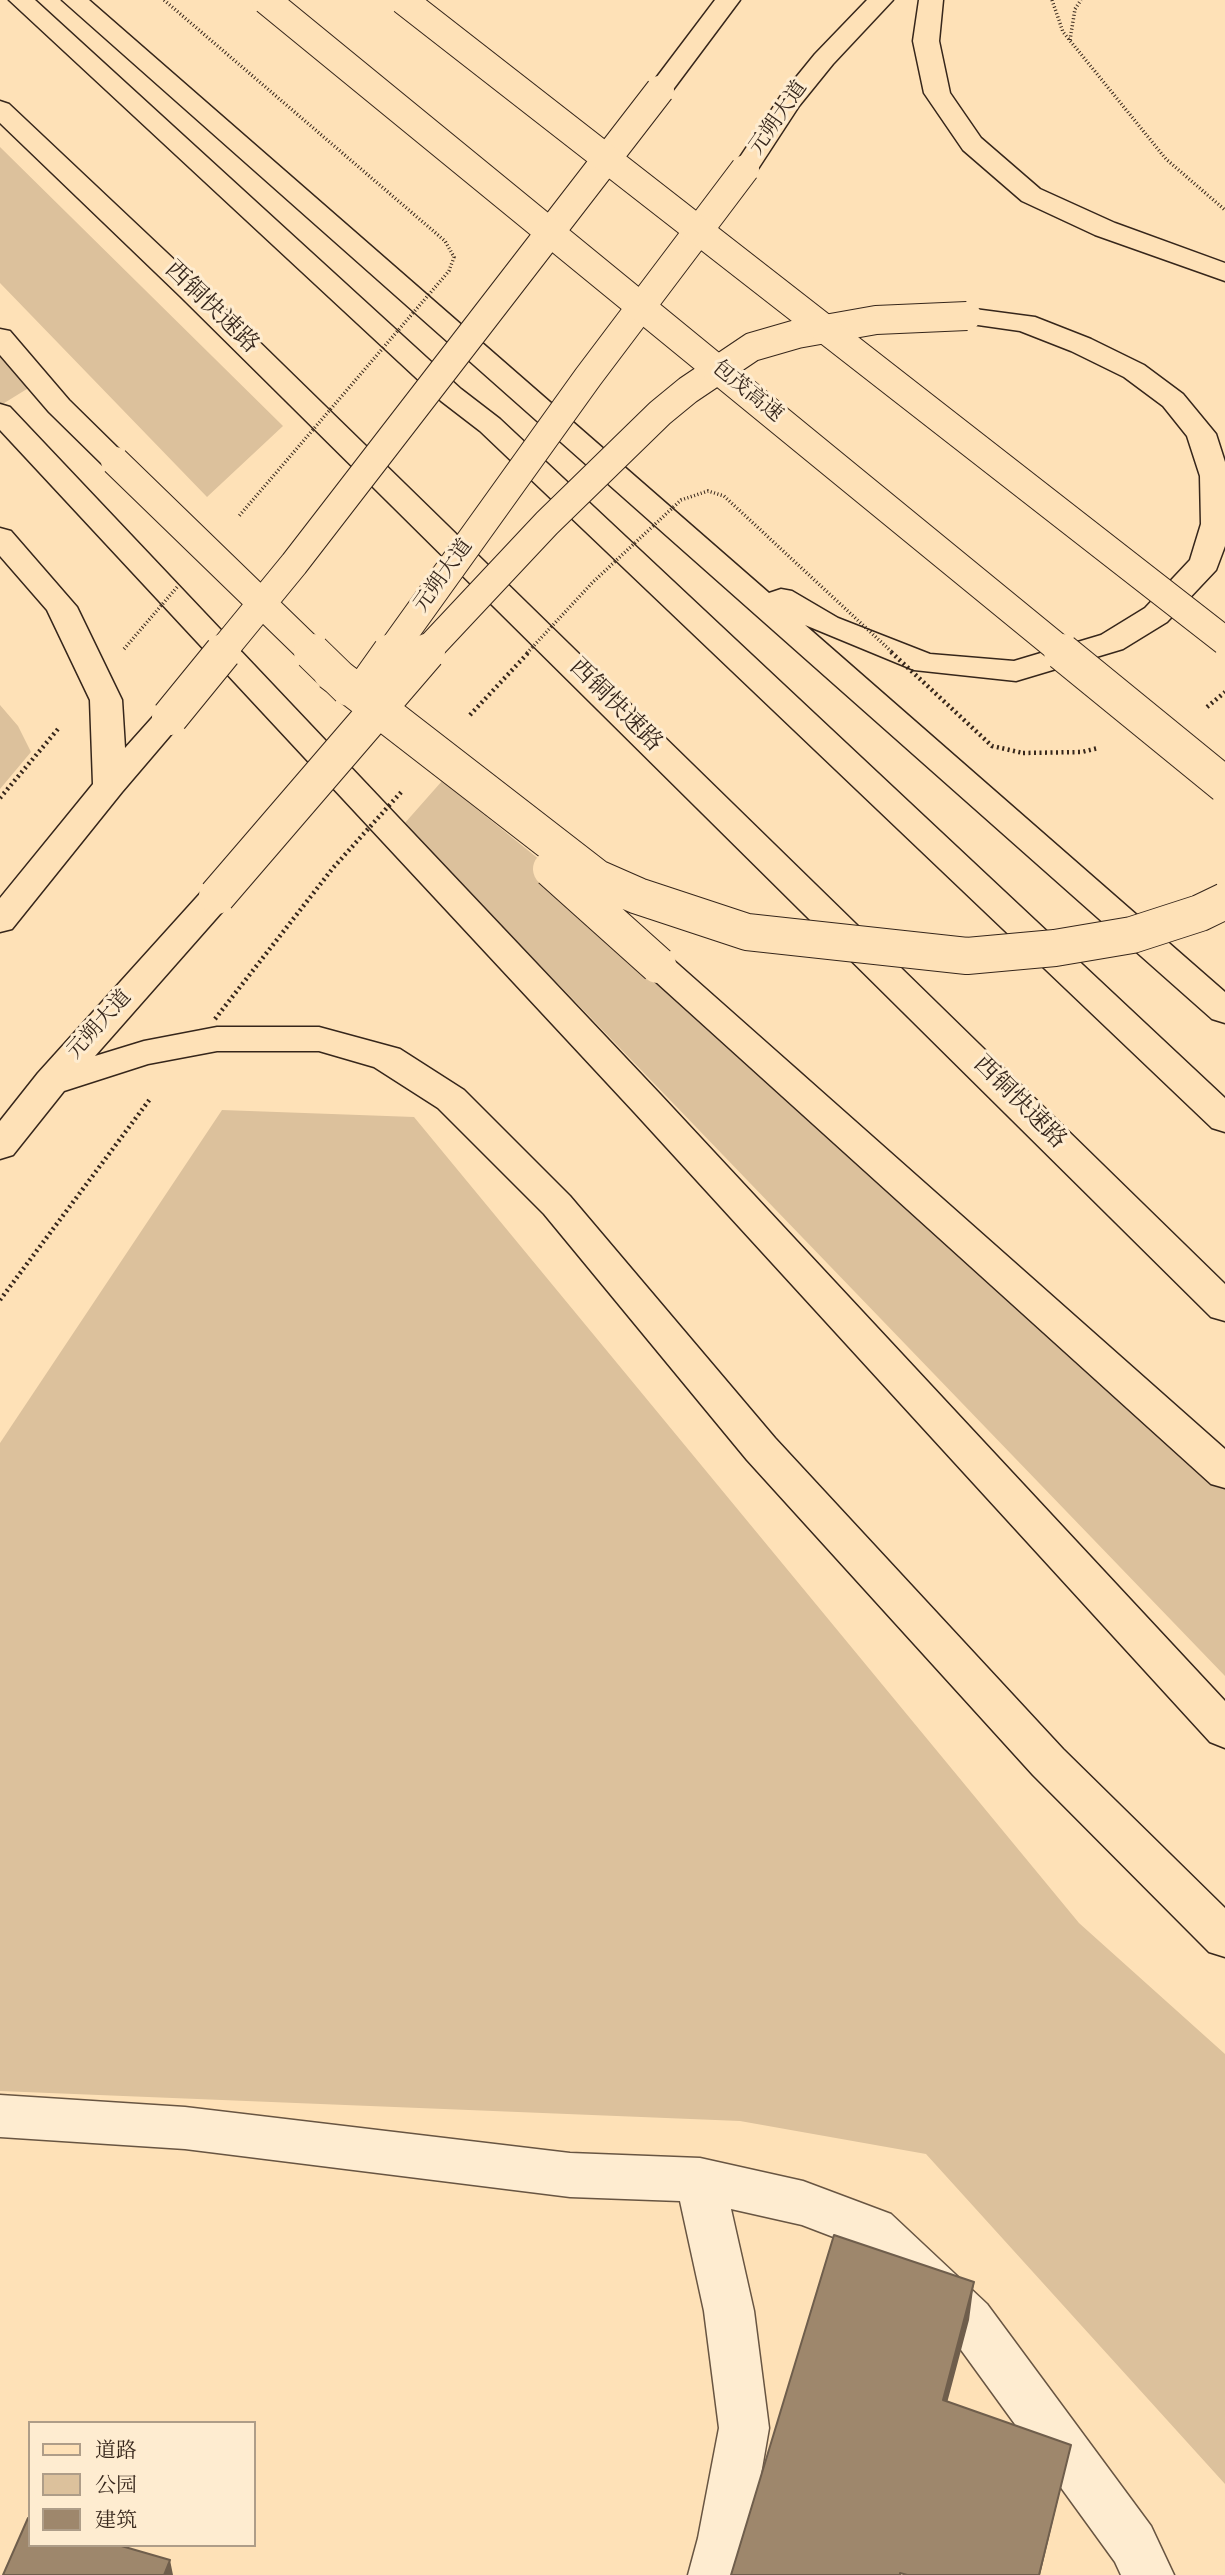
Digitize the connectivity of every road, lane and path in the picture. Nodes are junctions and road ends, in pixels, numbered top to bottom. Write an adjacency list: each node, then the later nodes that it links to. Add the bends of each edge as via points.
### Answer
1 (21, 0): 41 (main road, via 451,395 490,425)
2 (74, 0): 15 (main road)
3 (91, 0): 15 (main road)
4 (164, 0): 23 (path, bridge, via 445,241 454,257 449,271)
5 (266, 0): 33 (main road, 包茂高速, bridge)
6 (403, 0): 27 (main road, bridge)
7 (701, 0): 13 (main road)
8 (728, 0): 13 (main road)
9 (881, 0): 35 (main road, 元朔大道, bridge, via 789,102 745,169 588,377)
10 (931, 0): 18 (main road, via 926,41 937,93 972,144 1031,195 1105,229)
11 (1052, 0): 14 (path)
12 (1081, 0): 14 (path)
13 (701, 36): 32 (main road, bridge, via 294,564)
14 (1070, 40): 17 (path, via 1166,159)
15 (152, 68): 25 (main road)
16 (0, 109): 44 (main road, 西铜快速路, via 210,309)
17 (1225, 210)
18 (1225, 273)
19 (0, 315): 21 (main road, via 30,350)
20 (0, 337): 21 (main road)
21 (59, 406): 29 (main road, bridge)
22 (0, 413): 46 (main road, via 647,1103)
23 (233, 523)
24 (0, 537): 32 (main road, via 61,607 106,700)
25 (703, 552): 35 (main road, bridge, via 827,625 925,663 1016,671 1112,642 1156,615 1205,563 1216,524 1215,477 1200,434 1173,400 1134,371 1025,323 967,316 876,320 752,347 660,413 547,523 430,647); 38 (main road)
26 (178, 586): 28 (path, bridge)
27 (1225, 641)
28 (124, 649)
29 (331, 672): 36 (main road, bridge, via 597,878 747,932 967,956 1132,935); 45 (main road, bridge)
30 (461, 725): 31 (path, bridge, via 603,573 681,500 708,491 724,496 992,746)
31 (1023, 753)
32 (110, 785): 37 (main road)
33 (1225, 785)
34 (406, 786): 39 (path, bridge, via 333,868)
35 (216, 896): 40 (main road, 元朔大道)
36 (1225, 901)
37 (0, 921)
38 (1225, 1011)
39 (205, 1031): 40 (main road); 43 (path); 47 (main road, via 217,1039 318,1039 387,1058 451,1099 557,1205 761,1449 1048,1762)
40 (51, 1082): 42 (main road, 元朔大道)
41 (1225, 1119)
42 (0, 1146)
43 (0, 1300)
44 (1225, 1307)
45 (1225, 1473)
46 (1225, 1730)
47 (1225, 1938)
48 (0, 2116): 49 (street, via 185,2128 569,2175)
49 (700, 2180): 50 (street, via 729,2311 744,2428); 51 (street, via 803,2203 874,2230 968,2320 1133,2544)
50 (714, 2575)
51 (1148, 2575)

